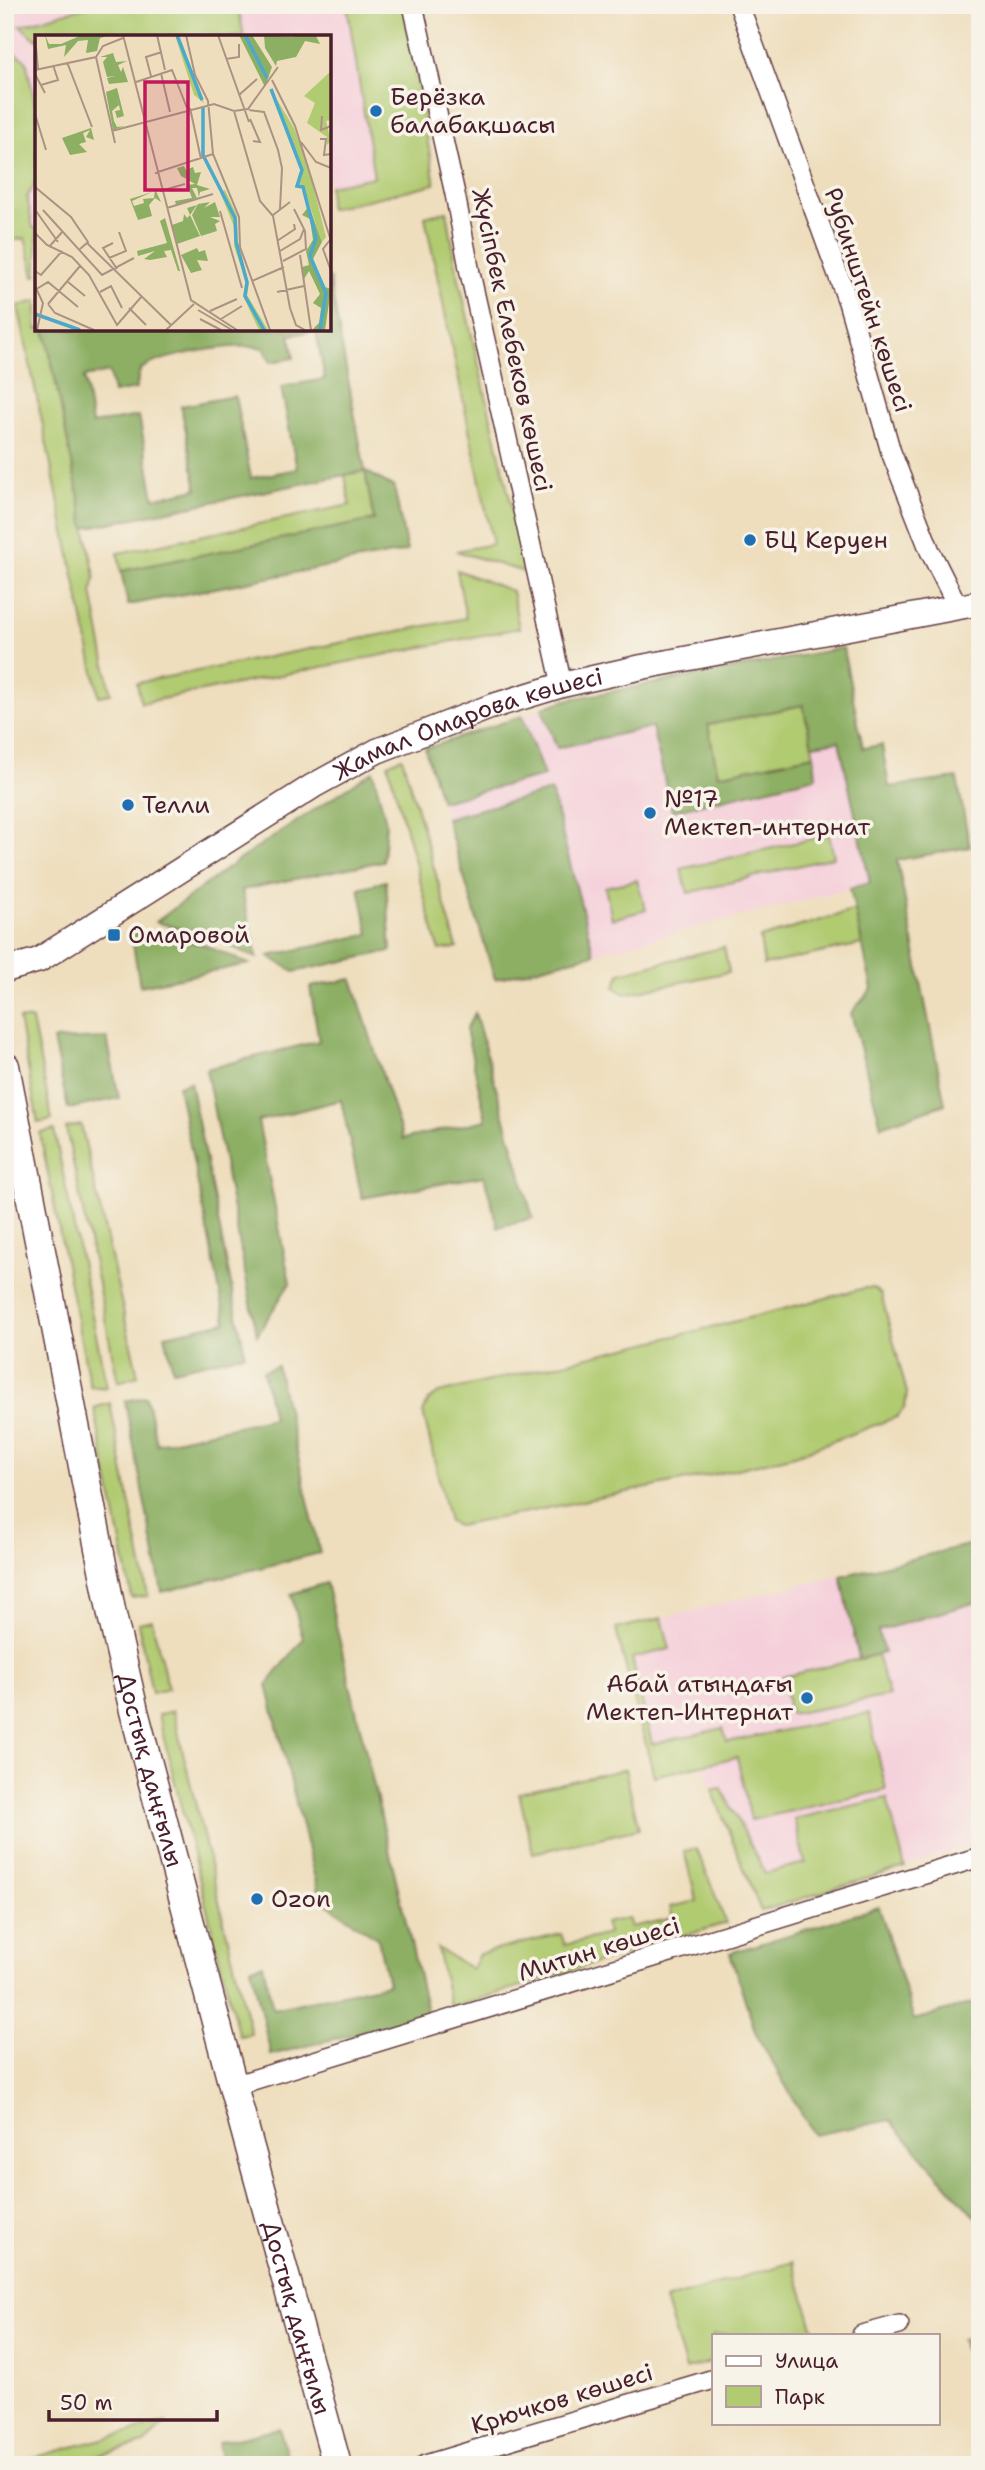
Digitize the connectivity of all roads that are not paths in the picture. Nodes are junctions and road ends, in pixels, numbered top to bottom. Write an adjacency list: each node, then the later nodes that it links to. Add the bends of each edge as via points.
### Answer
1 (413, 5): 4 (street, Жүсіпбек Елебеков көшесі)
2 (739, 5): 3 (street, Рубинштейн көшесі, via 848,302 891,452 930,551)
3 (969, 605): 4 (street, Жамал Омарова көшесі)
4 (562, 685): 5 (street, Жамал Омарова көшесі, via 377,751 313,786 39,960)
5 (5, 970)
6 (5, 1066): 8 (main road, Достық даңғылы, via 115,1627)
7 (980, 1857): 8 (street, Митин көшесі)
8 (233, 2086): 12 (main road, Достық даңғылы)
9 (899, 2325): 10 (street)
10 (866, 2334)
11 (712, 2380): 13 (street, Крючков көшесі)
12 (337, 2465)
13 (425, 2465)

